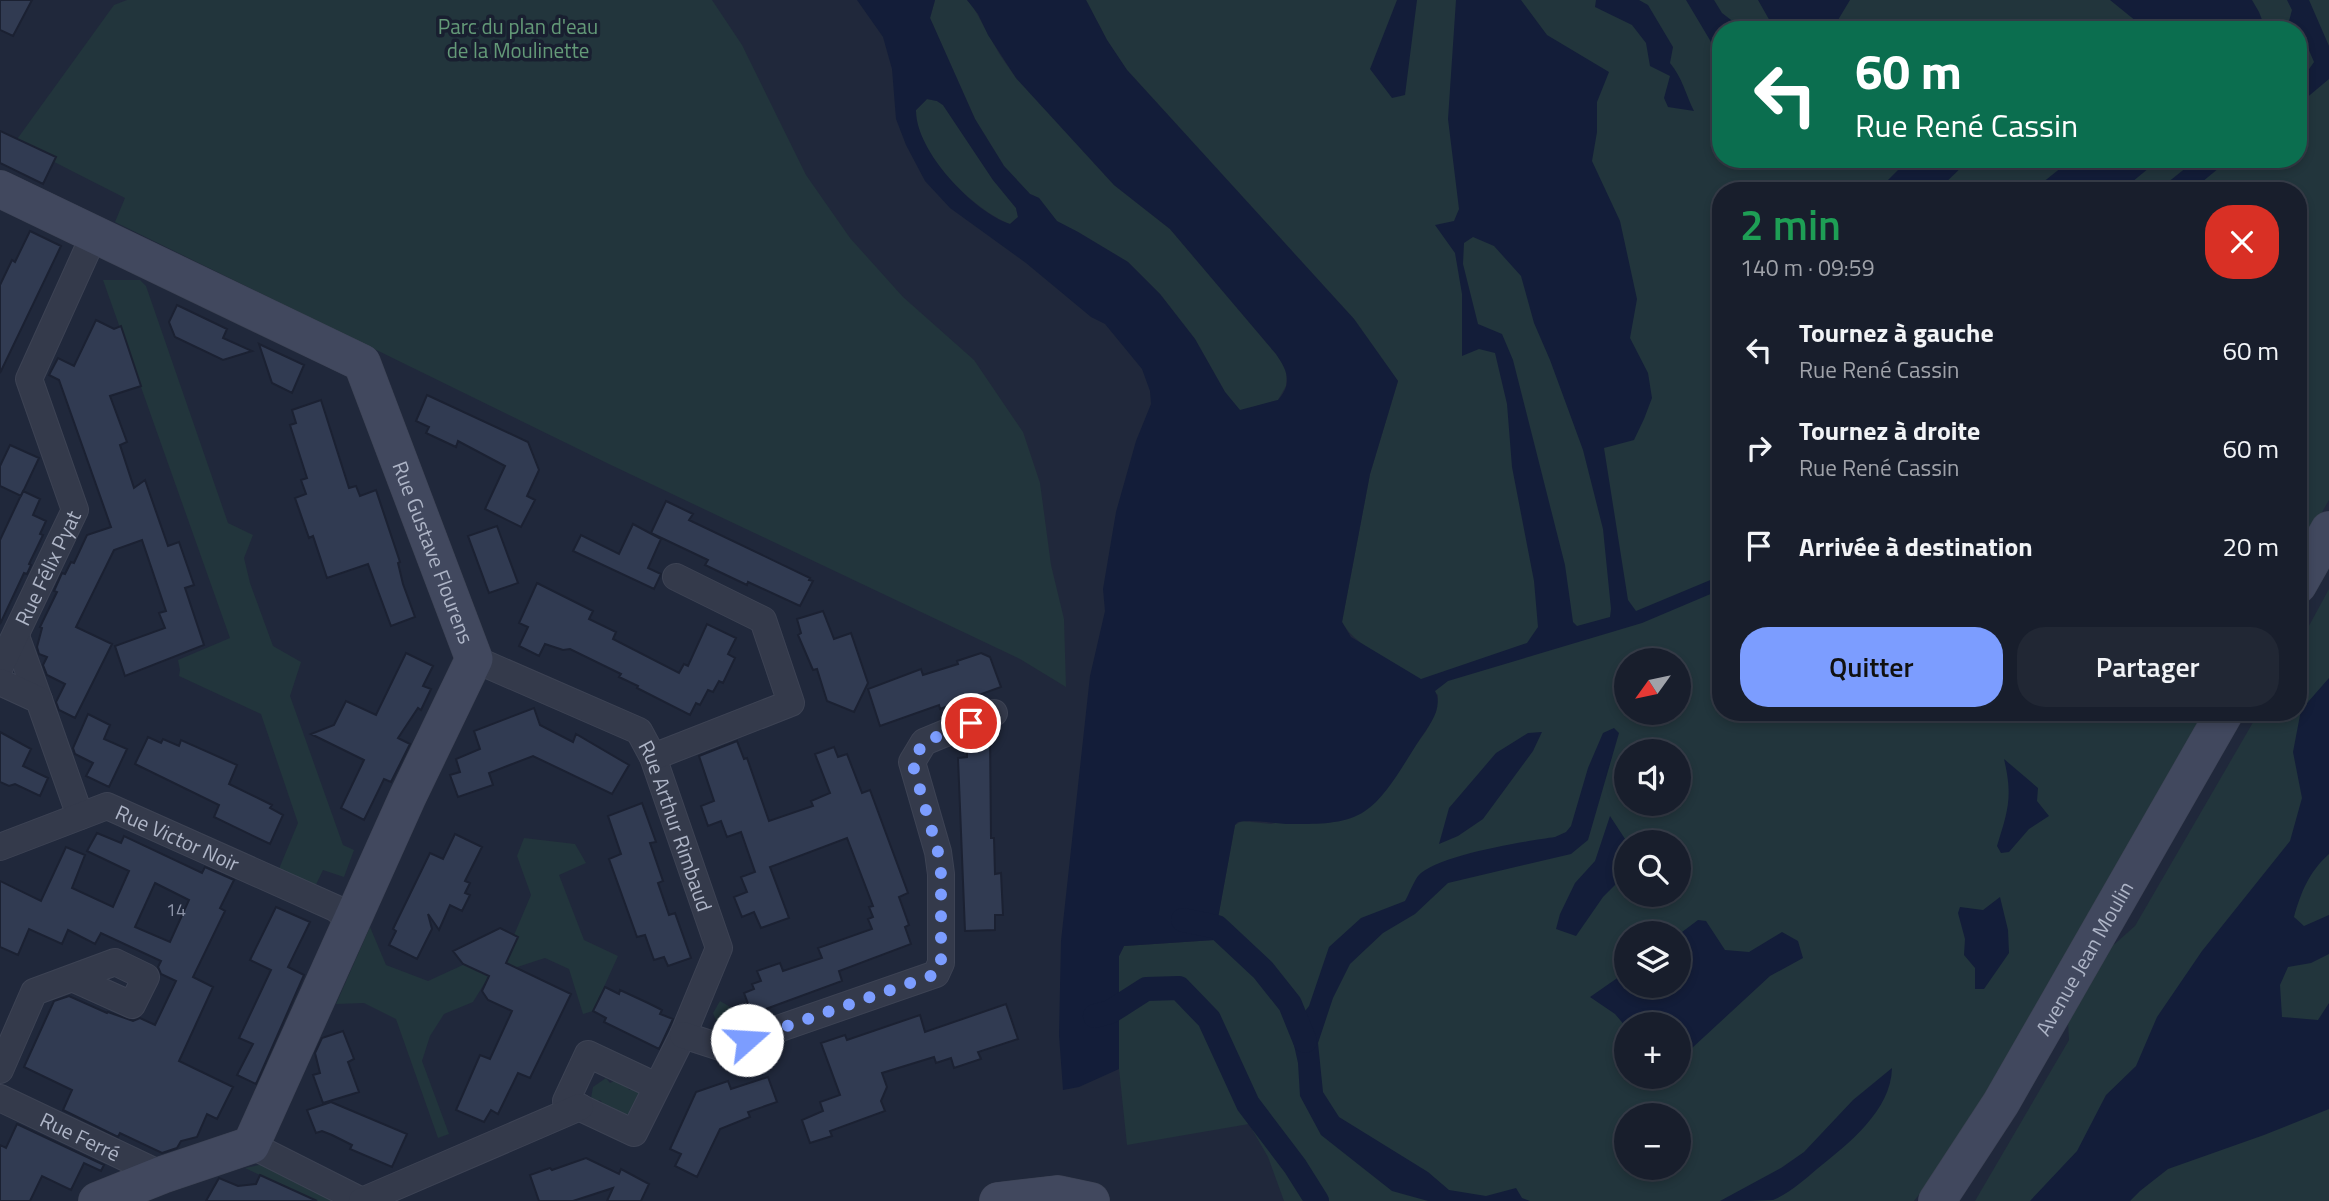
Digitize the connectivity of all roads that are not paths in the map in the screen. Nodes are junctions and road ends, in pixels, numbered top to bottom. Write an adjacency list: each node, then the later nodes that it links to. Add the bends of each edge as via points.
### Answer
1 (0, 189): 2 (street, Rue Gustave Flourens)
2 (95, 233): 6 (street, Rue Félix Pyat, via 29,379 75,510); 7 (street, Rue Gustave Flourens, via 362,363)
3 (2329, 530): 4 (street)
4 (2307, 569)
5 (676, 577): 13 (street, via 763,620 791,703)
6 (16, 636): 8 (street, Rue Félix Pyat); 10 (street)
7 (474, 659): 13 (street, Rue Arthur Rimbaud, via 639,731); 16 (street, Rue Gustave Flourens)
8 (0, 667)
9 (0, 682): 10 (street)
10 (38, 700): 14 (street)
11 (994, 713): 18 (street, via 924,742 912,762 939,863 941,964 936,974 723,1048)
12 (2220, 721): 29 (street, Avenue Jean Moulin, via 2001,1103)
13 (653, 757): 18 (street, Rue Arthur Rimbaud, via 719,948)
14 (80, 816): 15 (street, Rue Victor Noir); 16 (street, Rue Victor Noir, via 107,806 335,908)
15 (0, 847)
16 (352, 920): 23 (street, Rue Gustave Flourens)
17 (72, 978): 19 (street, via 34,992)
18 (683, 1035): 20 (street, Rue Arthur Rimbaud)
19 (0, 1070)
20 (656, 1086): 22 (street, Rue Arthur Rimbaud, via 634,1133); 22 (street, via 588,1054 566,1101)
21 (0, 1098): 24 (street, Rue Ferré)
22 (580, 1107): 26 (street)
23 (251, 1145): 24 (street); 26 (street)
24 (162, 1175): 25 (street)
25 (100, 1200)
26 (362, 1201)
27 (998, 1201): 28 (street, via 1058,1194)
28 (1091, 1201)
29 (1937, 1201)

